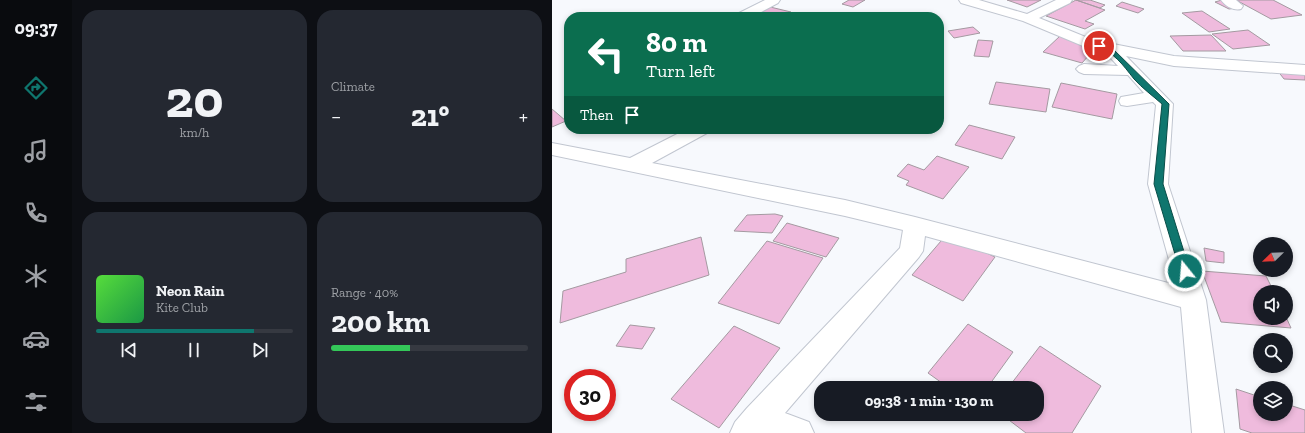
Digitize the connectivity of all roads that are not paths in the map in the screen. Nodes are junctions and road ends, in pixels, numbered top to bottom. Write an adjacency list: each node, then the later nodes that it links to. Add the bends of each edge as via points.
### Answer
1 (774, 0): 4 (street)
2 (965, 0): 5 (street)
3 (1066, 0): 5 (street)
4 (751, 12)
5 (1028, 18): 7 (street, via 1110,49)
6 (1156, 42): 7 (street)
7 (1141, 64): 8 (street); 9 (street, via 1174,61); 10 (street, via 1137,78)
8 (1084, 69)
9 (1305, 70)
10 (1156, 96): 11 (street); 16 (street, via 1165,104 1158,184)
11 (1127, 101)
12 (691, 134): 14 (street)
13 (552, 149): 14 (street)
14 (632, 165): 15 (street, via 845,208)
15 (915, 225): 16 (street); 17 (street, via 911,251)
16 (1194, 300): 19 (street)
17 (752, 426): 18 (street)
18 (798, 433)
19 (1208, 433)

